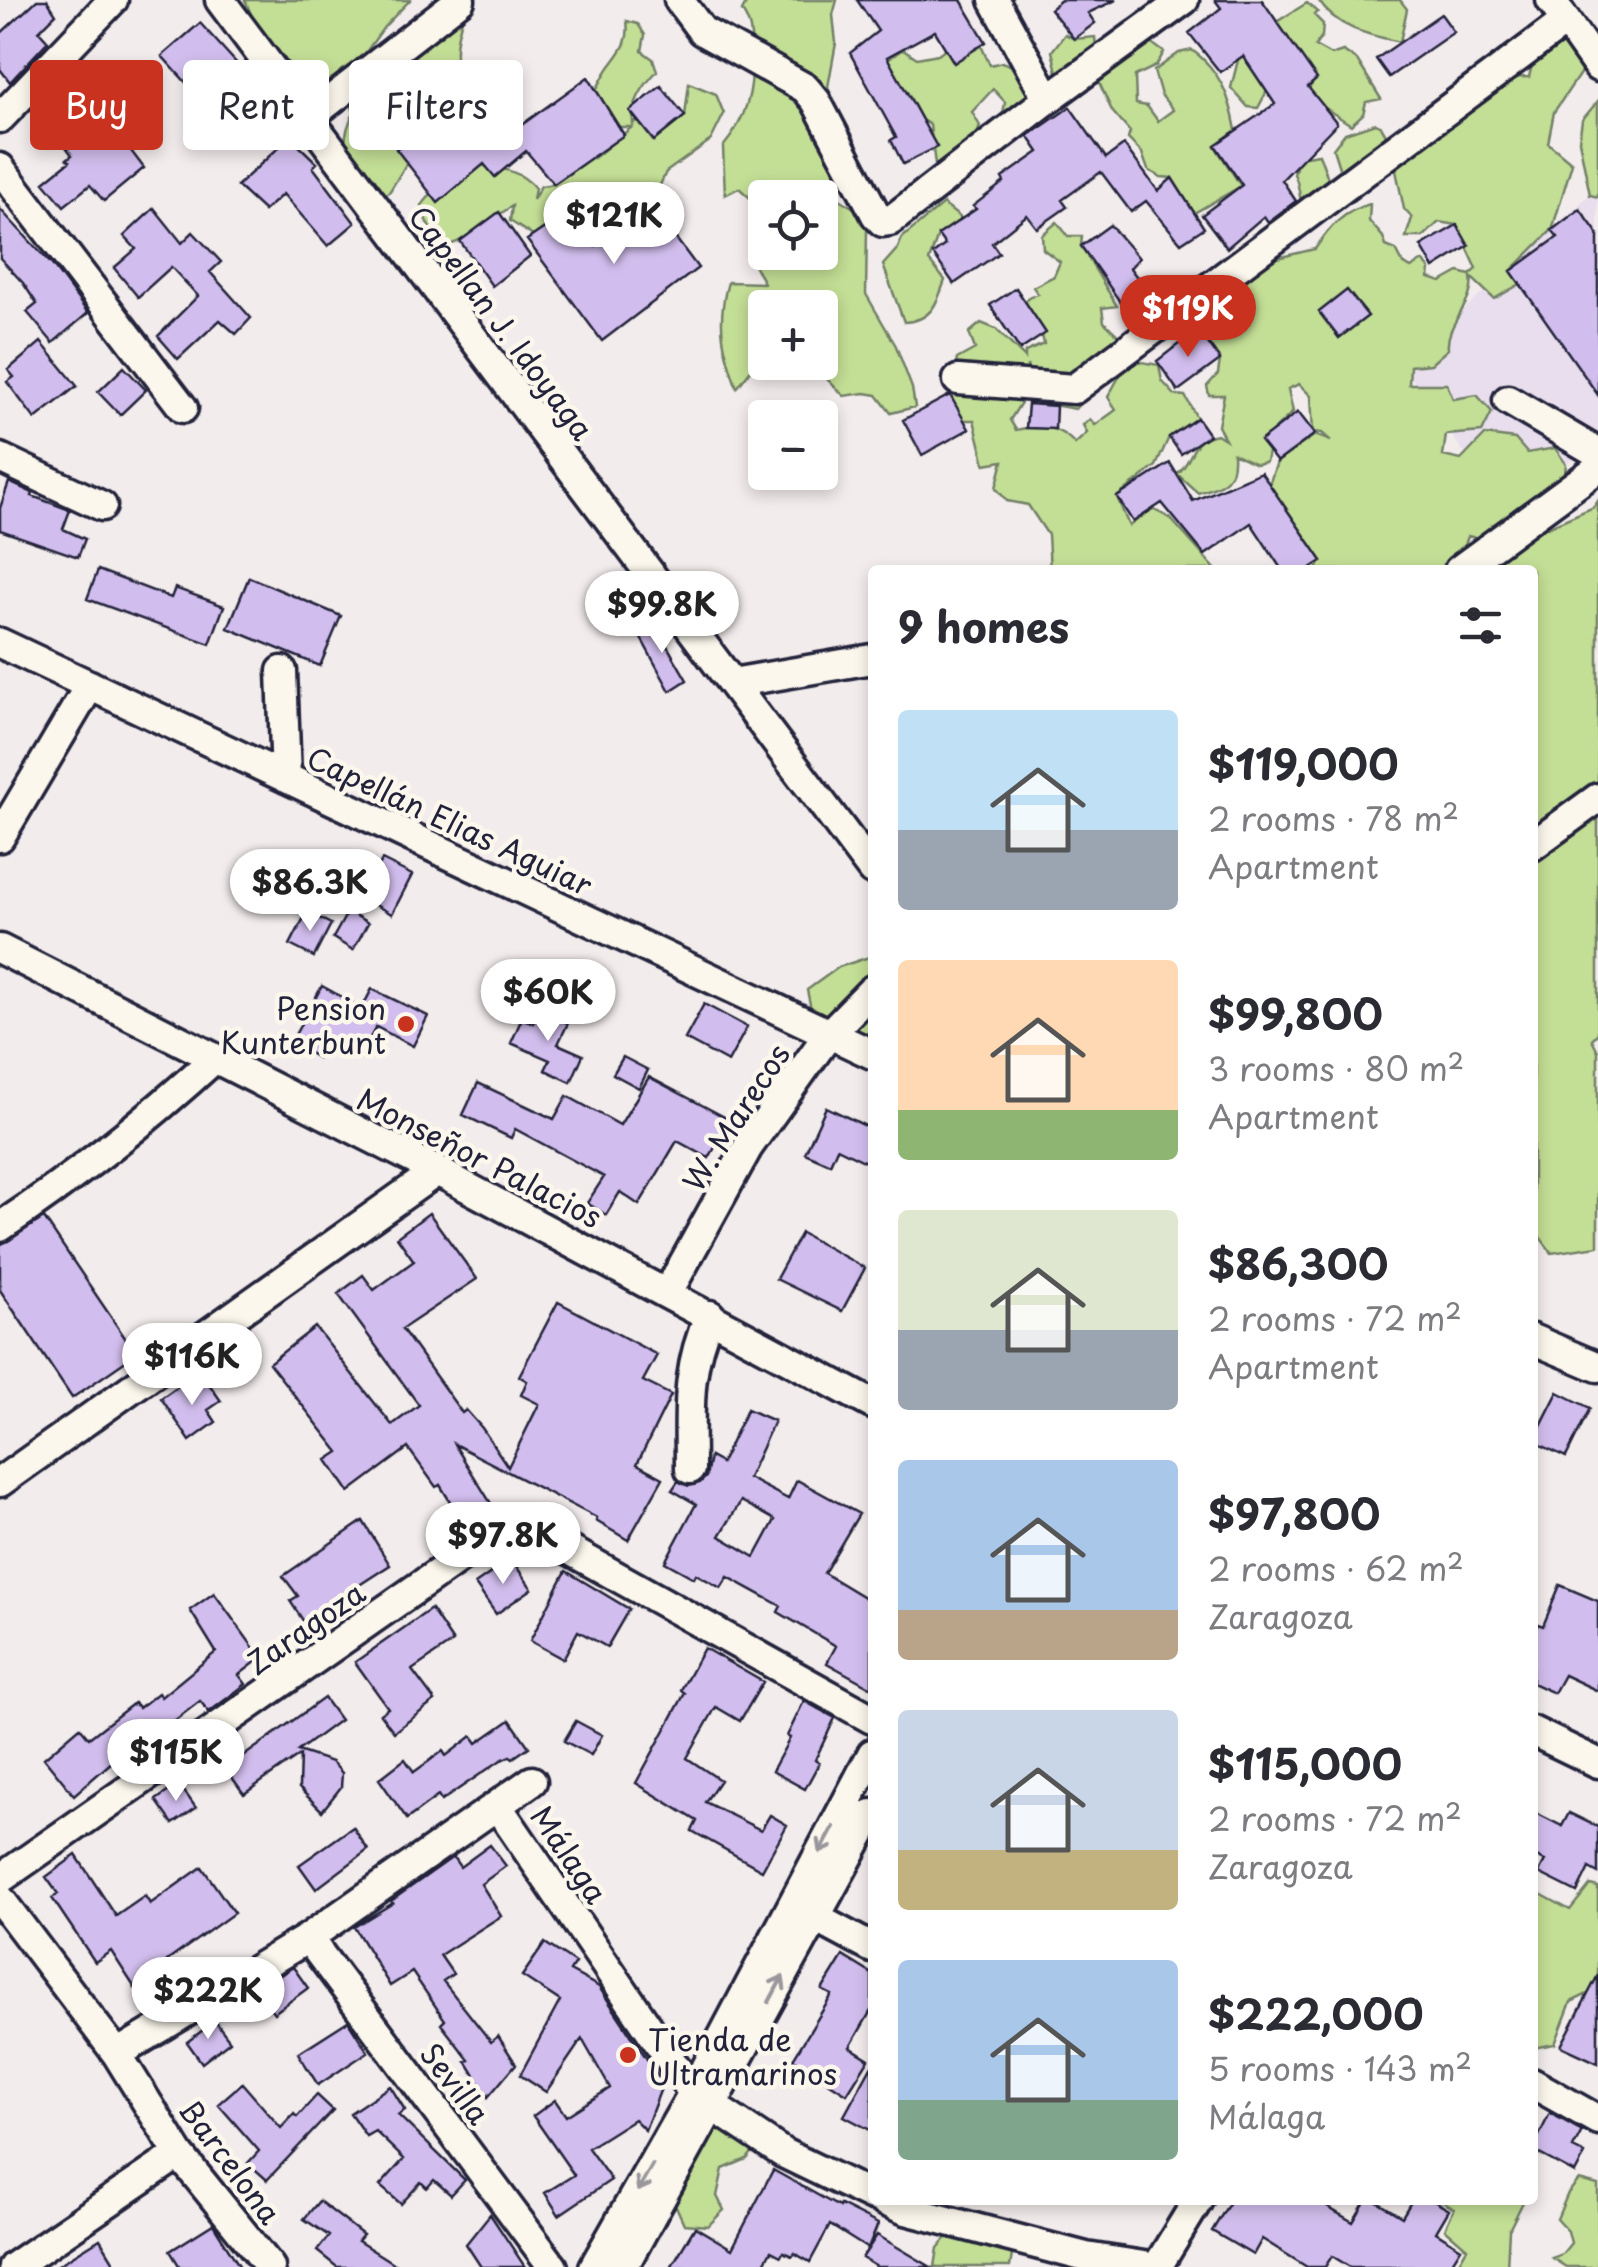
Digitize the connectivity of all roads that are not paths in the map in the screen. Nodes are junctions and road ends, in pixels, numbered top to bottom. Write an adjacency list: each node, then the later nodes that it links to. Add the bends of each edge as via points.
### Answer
1 (113, 0): 12 (street)
2 (220, 0): 8 (street, Capellan J. Idoyaga)
3 (460, 0): 11 (street)
4 (680, 0): 10 (street, via 702,31 816,100 883,222)
5 (994, 0): 10 (street)
6 (1184, 0): 10 (street)
7 (1559, 10): 9 (street); 15 (street, via 1074,390)
8 (265, 60)
9 (1598, 67)
10 (1048, 99)
11 (329, 102)
12 (0, 118)
13 (329, 146): 26 (street, Capellan J. Idoyaga)
14 (0, 168): 17 (street)
15 (958, 380)
16 (1508, 400): 18 (street)
17 (183, 408)
18 (1598, 453)
19 (0, 458): 21 (street)
20 (1598, 468): 22 (street)
21 (102, 506)
22 (1466, 565)
23 (0, 643): 27 (street, Capellán Elias Aguiar)
24 (868, 660): 26 (street)
25 (282, 671): 28 (street)
26 (732, 683): 32 (street, Capellan J. Idoyaga)
27 (90, 685): 28 (street, Capellán Elias Aguiar); 30 (street)
28 (286, 778): 35 (street, Capellán Elias Aguiar)
29 (1598, 798): 31 (street)
30 (0, 837)
31 (1538, 842)
32 (868, 865)
33 (0, 948): 37 (street, Monseñor Palacios)
34 (868, 994): 35 (street, W. Marecos)
35 (828, 1035): 36 (street, Capellán Elias Aguiar); 40 (street, W. Marecos, via 748,1147)
36 (868, 1052)
37 (215, 1058): 38 (street, Monseñor Palacios); 39 (street, via 70,1180)
38 (438, 1170): 40 (street, Monseñor Palacios); 46 (street)
39 (0, 1227)
40 (668, 1292): 41 (street, Monseñor Palacios)
41 (710, 1315): 44 (street, Monseñor Palacios); 45 (street, via 689,1381)
42 (1538, 1341): 43 (street)
43 (1598, 1367)
44 (868, 1402)
45 (690, 1469)
46 (0, 1482)
47 (868, 1717): 54 (street, Zaragoza, via 538,1533 500,1536)
48 (1538, 1735): 50 (street)
49 (868, 1763): 56 (street, one-way to 56)
50 (1598, 1763)
51 (532, 1781): 52 (street)
52 (498, 1807): 57 (street, Málaga); 61 (street, Málaga)
53 (868, 1820): 56 (street)
54 (0, 1879)
55 (0, 1899): 59 (street, Barcelona)
56 (804, 1911): 58 (street); 61 (street)
57 (308, 1938): 59 (street, Málaga); 70 (street, Sevilla)
58 (868, 1946)
59 (117, 2054): 63 (street, Barcelona)
60 (1538, 2086): 62 (street)
61 (703, 2100): 64 (street, Málaga, via 783,2153); 71 (street, one-way to 71); 72 (street)
62 (1598, 2120)
63 (180, 2154): 68 (street); 69 (street, Barcelona)
64 (868, 2194)
65 (894, 2205): 67 (street)
66 (1195, 2205): 73 (street)
67 (1084, 2262): 73 (street)
68 (13, 2267)
69 (270, 2267)
70 (552, 2267)
71 (594, 2267)
72 (623, 2267)
73 (1153, 2267)

